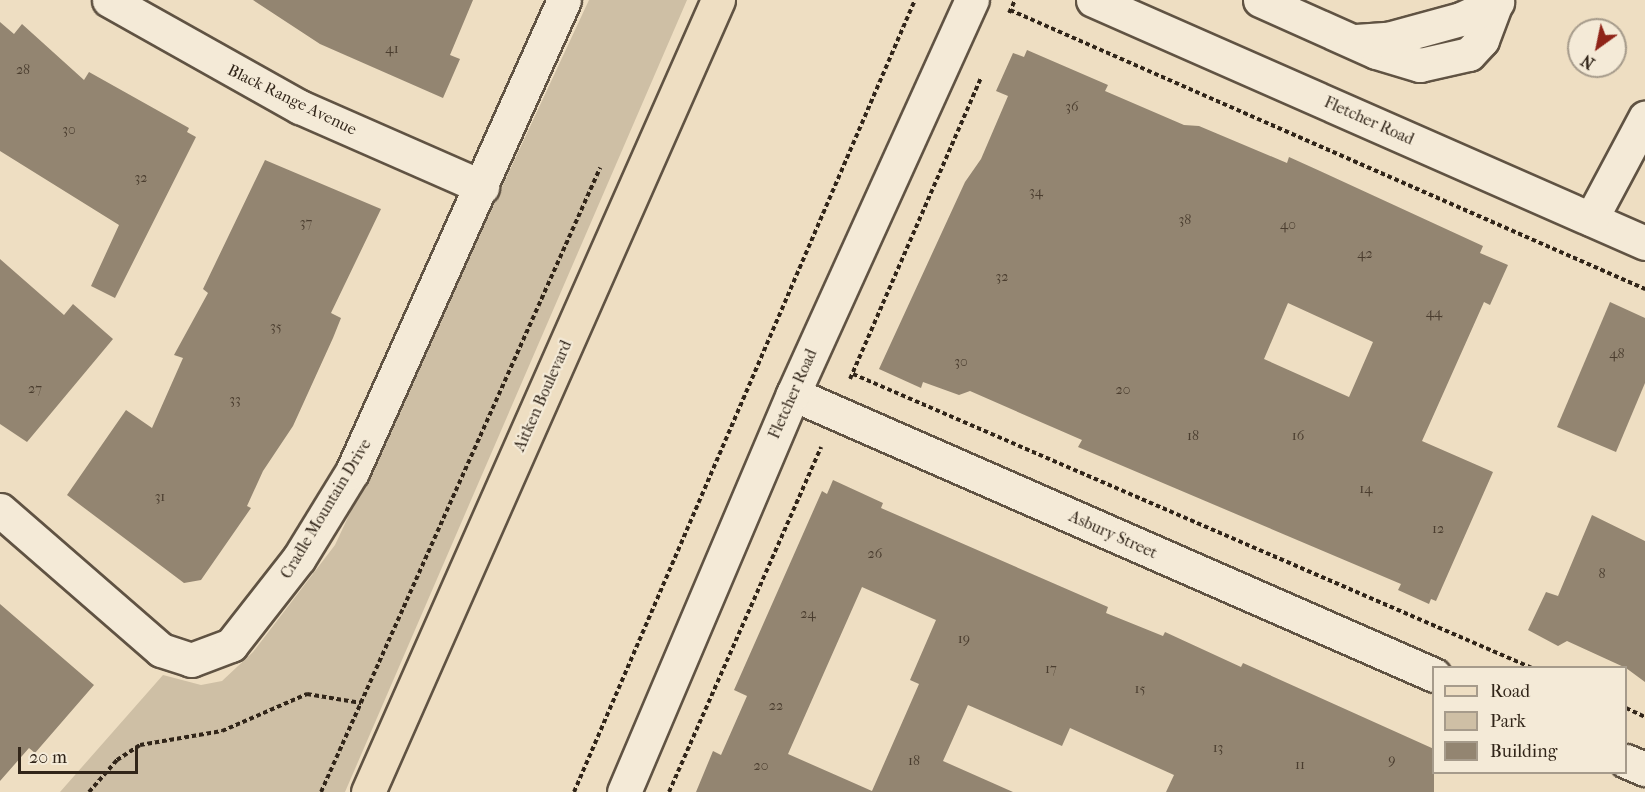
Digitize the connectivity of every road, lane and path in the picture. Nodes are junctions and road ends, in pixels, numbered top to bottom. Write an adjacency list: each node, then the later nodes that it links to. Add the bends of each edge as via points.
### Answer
1 (109, 0): 12 (street, Black Range Avenue, via 300,107)
2 (564, 0): 12 (street, Cradle Mountain Drive)
3 (717, 0): 28 (main road, Aitken Boulevard)
4 (915, 0): 29 (path)
5 (972, 0): 17 (street, Fletcher Road, via 957,23)
6 (1093, 0): 13 (street, Fletcher Road)
7 (1260, 0): 8 (street, via 1407,63 1459,57 1482,40)
8 (1497, 1)
9 (1010, 10): 15 (path)
10 (1645, 118): 13 (street)
11 (602, 163): 21 (path)
12 (482, 187): 18 (street, Cradle Mountain Drive, via 352,472 299,558 231,645 191,660 160,650)
13 (1591, 219): 14 (street, Fletcher Road)
14 (1645, 243)
15 (1645, 289)
16 (853, 374): 19 (path)
17 (793, 394): 20 (street, Asbury Street); 30 (street, Fletcher Road)
18 (0, 510)
19 (1527, 666)
20 (1432, 674)
21 (361, 703): 26 (path, via 307,694 222,731 140,744 117,760); 27 (path)
22 (1627, 708): 23 (path)
23 (1645, 717)
24 (1627, 761): 25 (street)
25 (1645, 769)
26 (89, 792)
27 (321, 792)
28 (368, 792)
29 (574, 792)
30 (624, 792)

